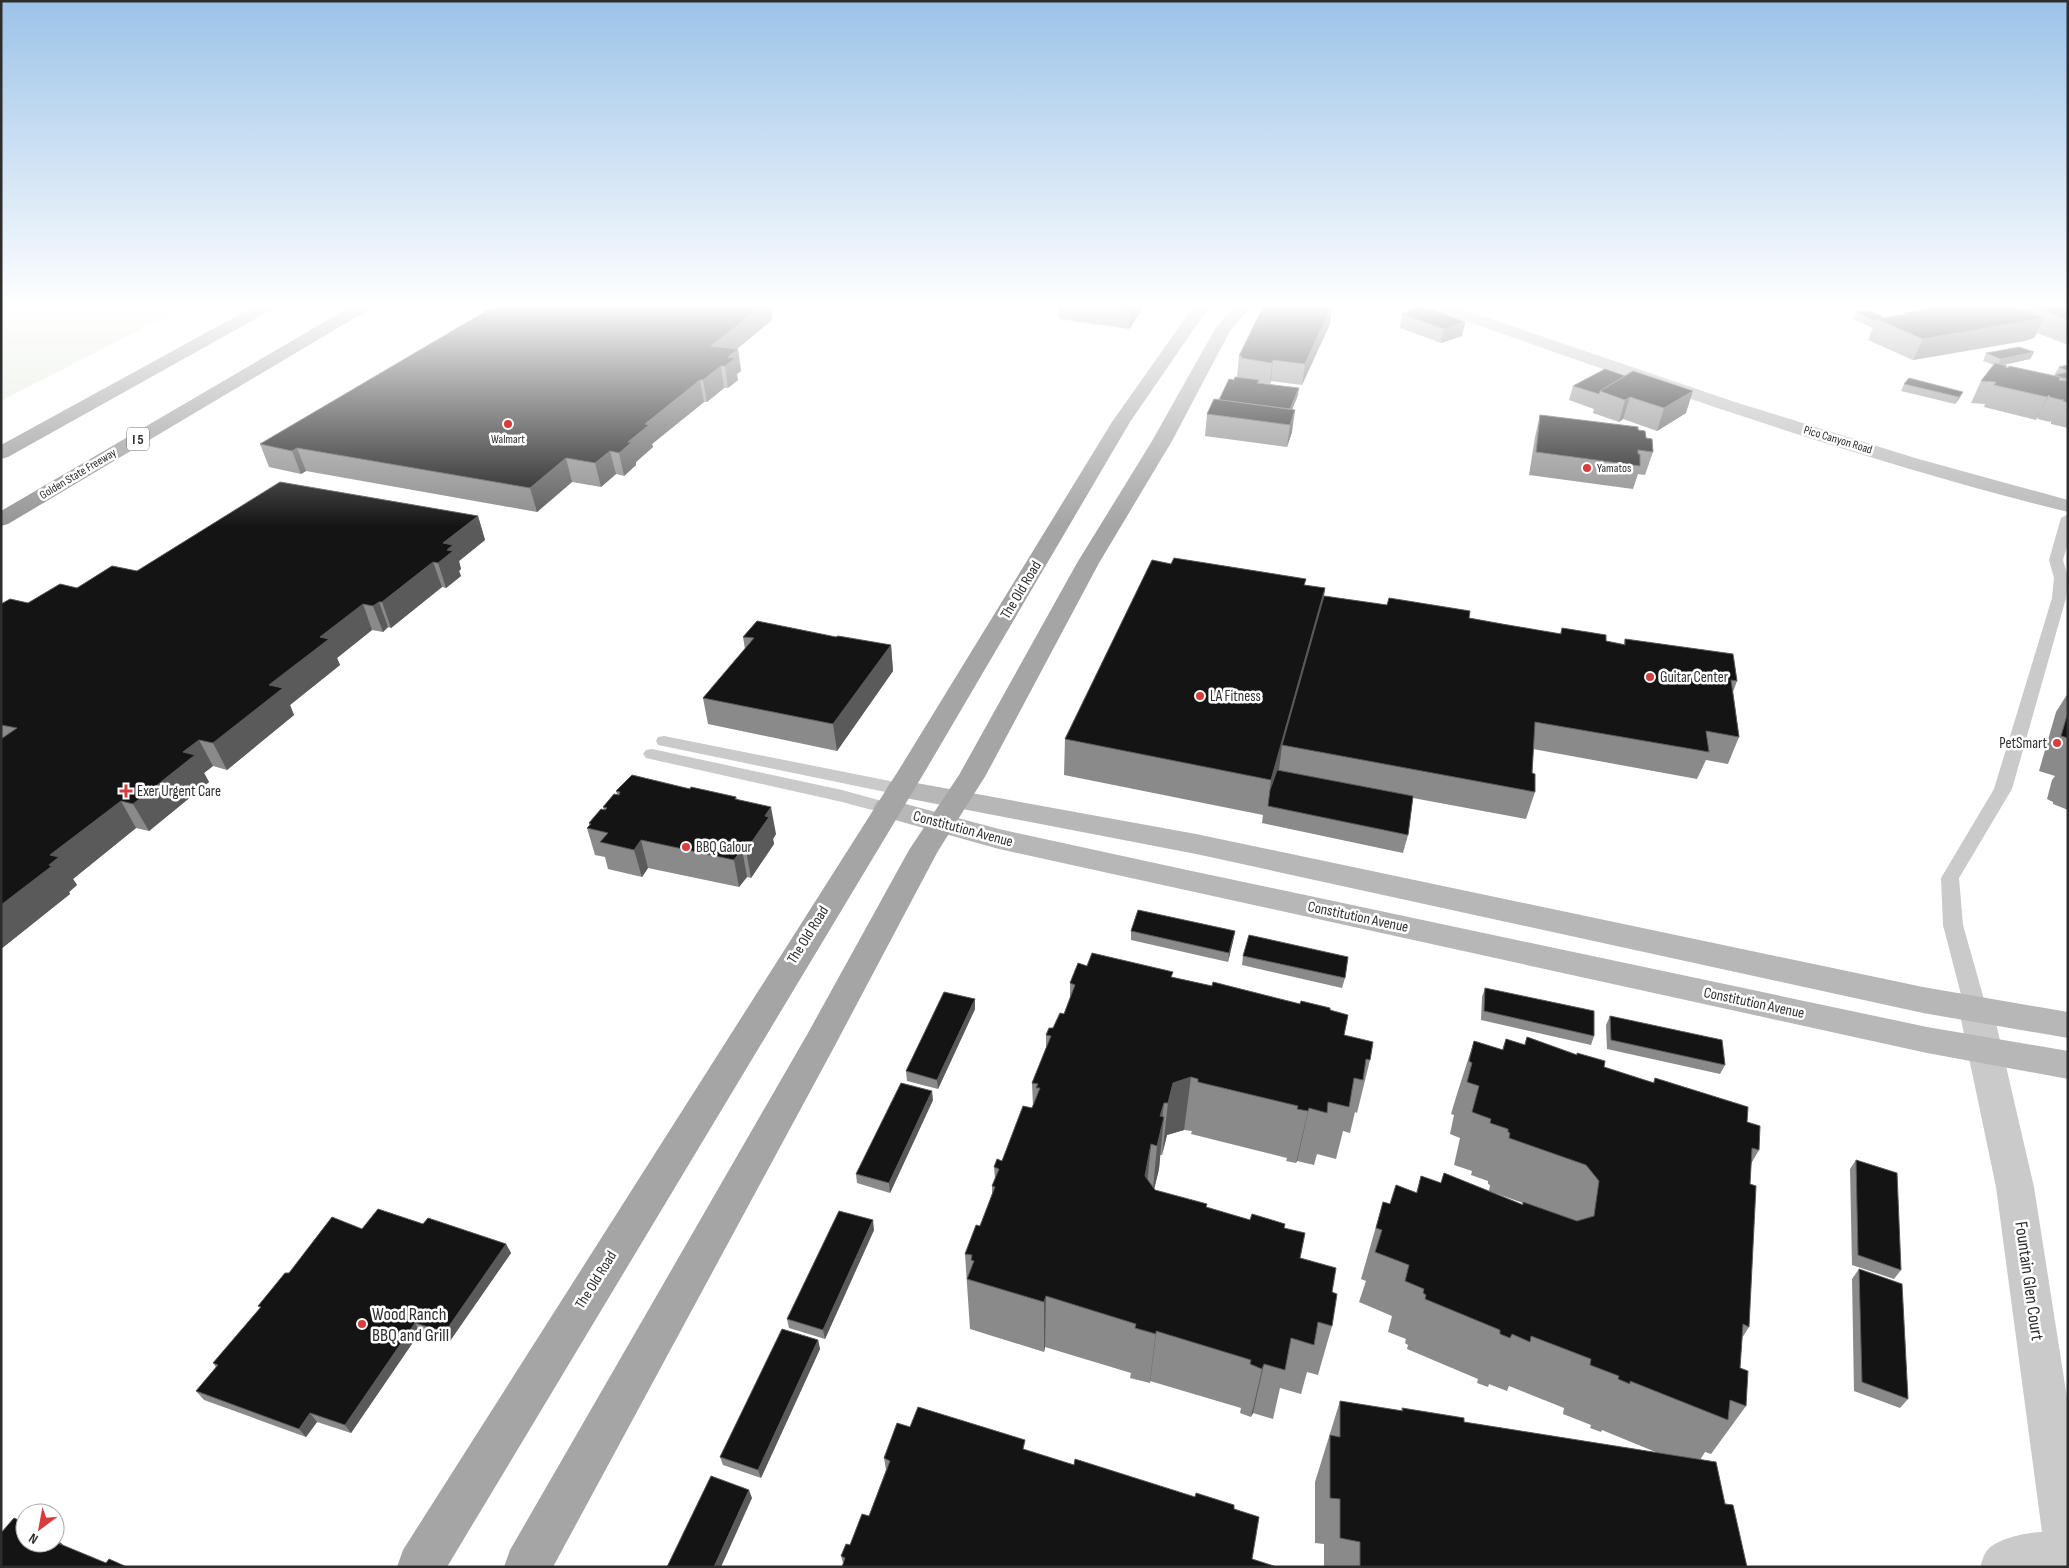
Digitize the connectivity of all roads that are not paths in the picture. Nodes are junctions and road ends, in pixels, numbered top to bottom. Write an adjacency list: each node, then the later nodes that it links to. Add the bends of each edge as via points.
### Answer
1 (133, 380): 7 (highway)
2 (237, 380): 11 (highway, Golden State Freeway / I 5)
3 (1150, 380): 13 (main road, The Old Road, via 1121,422)
4 (1194, 380): 14 (main road)
5 (1654, 380): 9 (main road, Pico Canyon Road, via 1908,462)
6 (1698, 380): 8 (main road, Pico Canyon Road, via 1956,460)
7 (1, 453)
8 (2068, 490)
9 (2068, 506)
10 (2068, 518): 15 (lane, via 2056,560 2061,578 2059,598 2003,789 1950,878 1953,925)
11 (1, 520)
12 (658, 747): 13 (lane, Constitution Avenue, via 842,796)
13 (893, 799): 14 (main road, Constitution Avenue); 21 (main road, The Old Road)
14 (949, 812): 15 (main road, Constitution Avenue, via 1196,844); 17 (main road, Constitution Avenue, via 999,839 1055,852); 22 (main road, via 924,850)
15 (1976, 1010): 16 (main road, Constitution Avenue); 17 (street, Fountain Glen Court)
16 (2068, 1025)
17 (1986, 1051): 18 (main road, Constitution Avenue); 19 (street, Fountain Glen Court, via 2015,1187)
18 (2068, 1065)
19 (2068, 1553)
20 (2068, 1558): 23 (street, via 2040,1554 2013,1559)
21 (420, 1567)
22 (526, 1567)
23 (2003, 1567)

